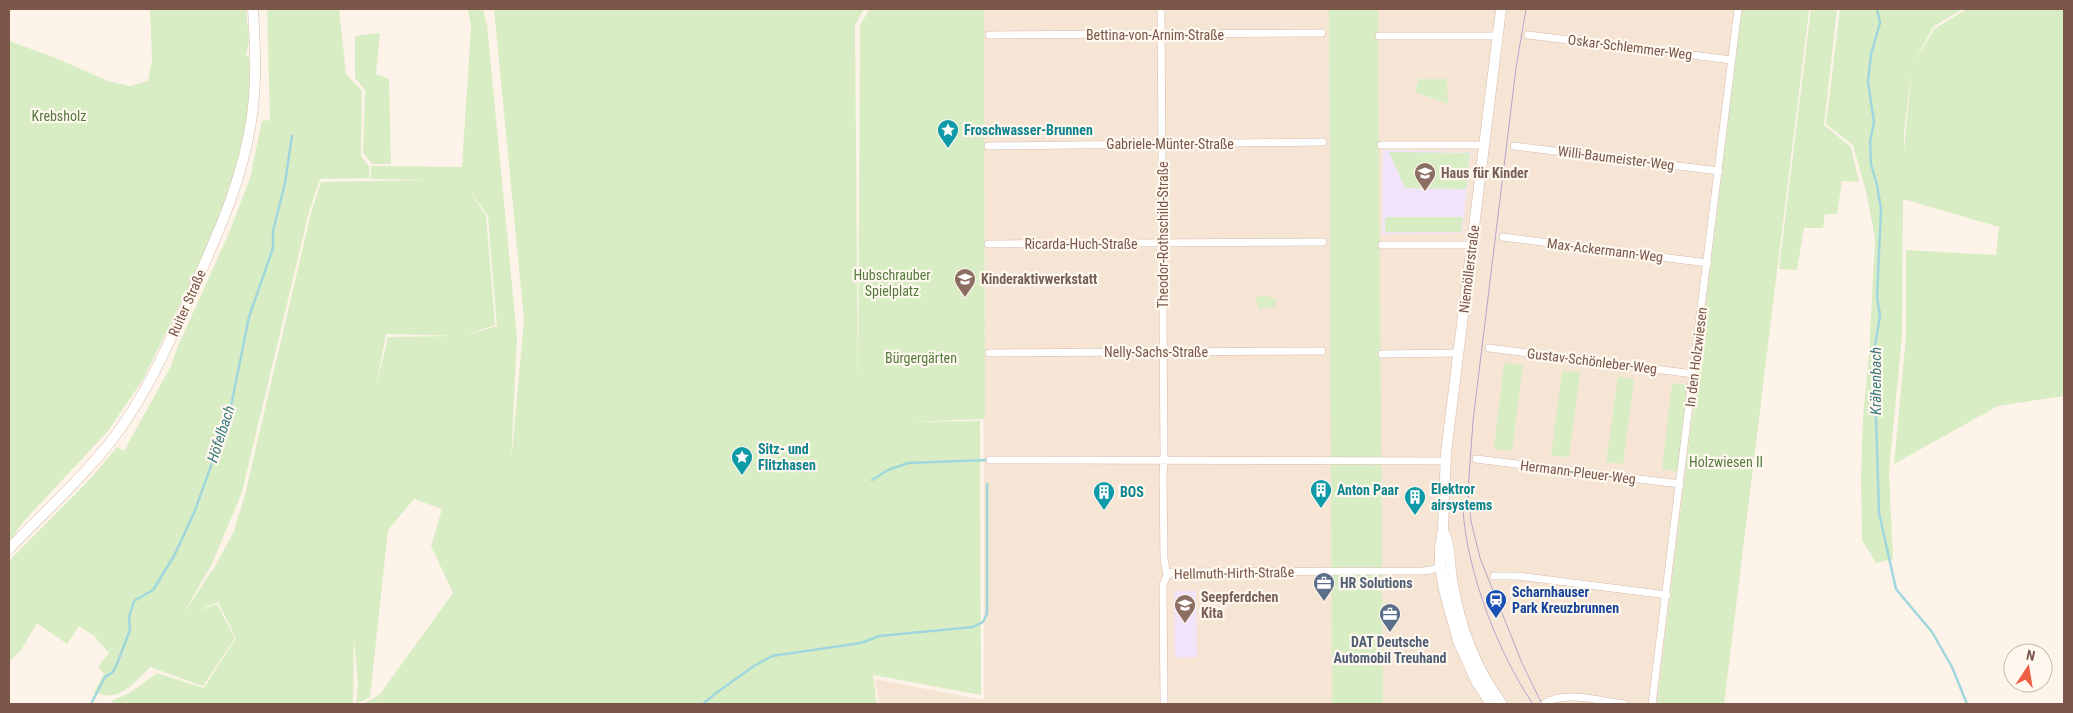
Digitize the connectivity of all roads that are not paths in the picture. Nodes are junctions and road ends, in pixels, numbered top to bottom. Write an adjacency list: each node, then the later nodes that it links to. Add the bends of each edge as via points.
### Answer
1 (253, 9): 38 (main road, Ruiter Straße, via 255,88 246,151 229,207 202,269 158,365 130,416 92,463)
2 (1161, 9): 7 (street, Theodor-Rothschild-Straße)
3 (1501, 9): 10 (main road, Niemöllerstraße)
4 (1738, 9): 11 (street, In den Holzwiesen)
5 (1322, 33): 7 (street, Bettina-von-Arnim-Straße)
6 (988, 35): 7 (street, Bettina-von-Arnim-Straße)
7 (1162, 35): 13 (street, Theodor-Rothschild-Straße)
8 (1528, 35): 11 (street, Oskar-Schlemmer-Weg)
9 (1379, 36): 10 (street)
10 (1498, 36): 15 (main road, Niemöllerstraße)
11 (1732, 60): 18 (street, In den Holzwiesen)
12 (1323, 142): 13 (street, Gabriele-Münter-Straße)
13 (1162, 144): 16 (street, Gabriele-Münter-Straße); 22 (street, Theodor-Rothschild-Straße)
14 (1382, 145): 15 (street)
15 (1484, 145): 24 (main road, Niemöllerstraße)
16 (988, 146)
17 (1514, 146): 18 (street, Willi-Baumeister-Weg)
18 (1719, 171): 25 (street, In den Holzwiesen)
19 (1503, 237): 25 (street, Max-Ackermann-Weg)
20 (1323, 242): 22 (street, Ricarda-Huch-Straße)
21 (988, 244): 22 (street, Ricarda-Huch-Straße)
22 (1163, 244): 28 (street, Theodor-Rothschild-Straße)
23 (1382, 245): 24 (street)
24 (1472, 245): 30 (main road, Niemöllerstraße)
25 (1708, 263): 32 (street, In den Holzwiesen)
26 (1489, 348): 32 (street, Gustav-Schönleber-Weg)
27 (1322, 351): 28 (street, Nelly-Sachs-Straße)
28 (1164, 352): 29 (street, Nelly-Sachs-Straße); 35 (street, Theodor-Rothschild-Straße)
29 (989, 353)
30 (1458, 353): 31 (street); 36 (main road, Niemöllerstraße)
31 (1382, 354)
32 (1694, 374): 37 (street, In den Holzwiesen)
33 (1476, 459): 37 (street, Hermann-Pleuer-Weg)
34 (990, 460): 35 (street)
35 (1164, 460): 36 (street); 40 (street, Theodor-Rothschild-Straße)
36 (1446, 461): 39 (main road, Niemöllerstraße, via 1440,547)
37 (1680, 484): 42 (street, In den Holzwiesen)
38 (9, 549)
39 (1445, 565): 40 (street, Hellmuth-Hirth-Straße, via 1422,571 1173,572); 44 (main road, Niemöllerstraße, via 1448,611 1476,681); 45 (main road, Niemöllerstraße, via 1468,640)
40 (1166, 575): 43 (street, Theodor-Rothschild-Straße, via 1163,585)
41 (1494, 576): 42 (street, via 1518,576)
42 (1667, 595): 48 (street, In den Holzwiesen)
43 (1164, 704)
44 (1491, 704)
45 (1502, 704)
46 (1543, 704): 47 (street, via 1565,697)
47 (1624, 704)
48 (1652, 704)

